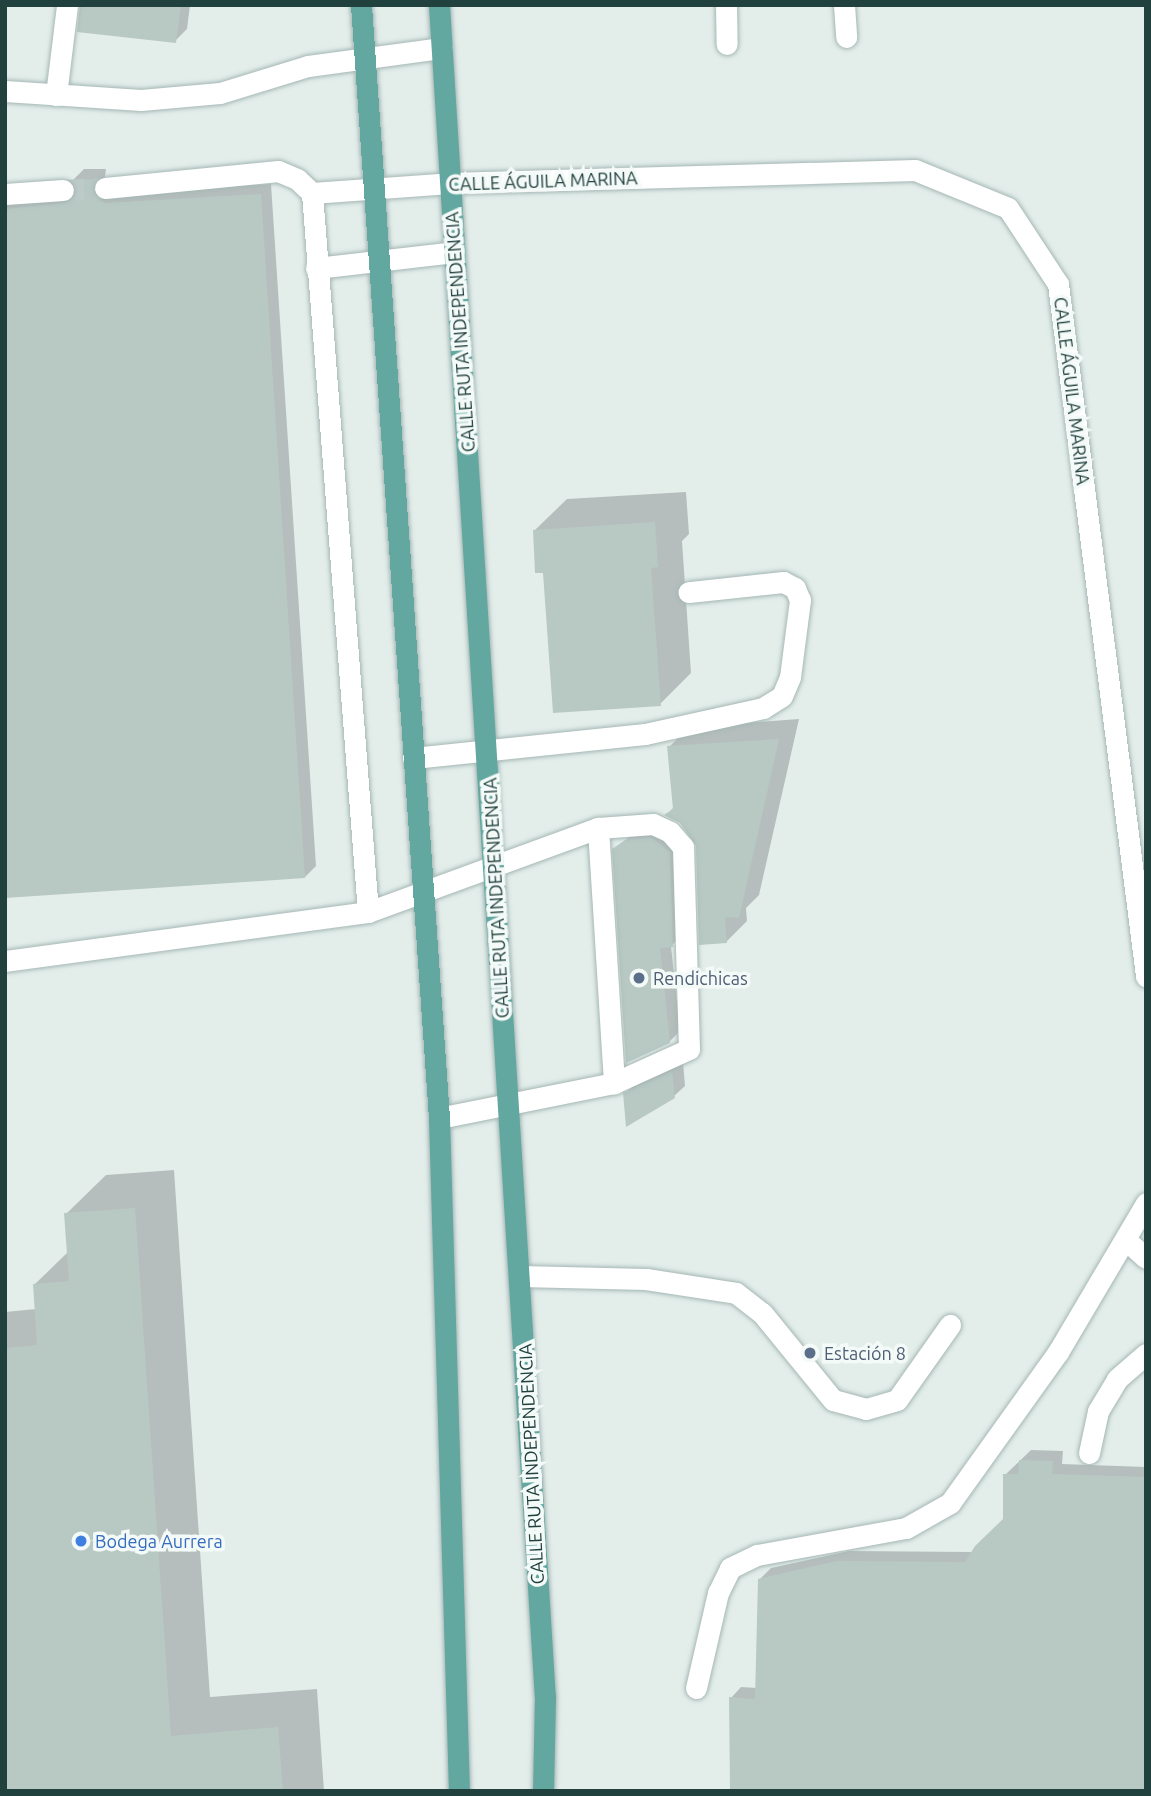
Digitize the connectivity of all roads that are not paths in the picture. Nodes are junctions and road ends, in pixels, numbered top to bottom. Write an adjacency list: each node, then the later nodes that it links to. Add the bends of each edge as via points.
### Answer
1 (67, 5): 11 (street)
2 (361, 5): 9 (main road)
3 (439, 5): 8 (main road, CALLE RUTA INDEPENDENCIA)
4 (726, 5): 7 (street)
5 (844, 5): 6 (street)
6 (846, 37)
7 (727, 44)
8 (442, 48): 9 (street); 12 (main road, CALLE RUTA INDEPENDENCIA)
9 (365, 61): 11 (street, via 308,66 220,93 141,100); 14 (main road)
10 (5, 92): 11 (street)
11 (57, 95)
12 (450, 183): 14 (street, CALLE ÁGUILA MARINA); 18 (main road, CALLE RUTA INDEPENDENCIA); 29 (street, CALLE ÁGUILA MARINA, via 915,170 1008,208 1058,284)
13 (105, 188): 16 (street, via 278,171 297,179)
14 (373, 188): 16 (street, CALLE ÁGUILA MARINA); 19 (main road)
15 (64, 190): 17 (street)
16 (312, 193): 20 (street)
17 (5, 194)
18 (454, 252): 19 (street); 22 (main road, CALLE RUTA INDEPENDENCIA)
19 (380, 259): 20 (street); 23 (main road)
20 (316, 268): 27 (street)
21 (689, 592): 22 (street, via 783,582 795,588 800,600 790,677 782,696 763,708 645,734)
22 (487, 747): 23 (street); 25 (main road, CALLE RUTA INDEPENDENCIA)
23 (412, 758): 26 (main road)
24 (598, 828): 25 (street); 30 (street); 30 (street, via 653,824 670,832 683,847 689,1049)
25 (493, 866): 26 (street); 31 (main road, CALLE RUTA INDEPENDENCIA)
26 (421, 894): 27 (street); 32 (main road)
27 (368, 912): 28 (street)
28 (5, 961)
29 (1146, 976)
30 (614, 1083): 31 (street)
31 (509, 1107): 32 (street); 36 (main road, CALLE RUTA INDEPENDENCIA)
32 (439, 1118): 41 (main road)
33 (1146, 1203): 34 (street)
34 (1127, 1241): 35 (street); 40 (street, via 1058,1352 950,1503 906,1528 757,1555 730,1568 718,1593)
35 (1146, 1258)
36 (520, 1276): 37 (street, via 646,1279 736,1293 762,1313 833,1401 866,1409 897,1400); 42 (main road, CALLE RUTA INDEPENDENCIA, via 545,1696)
37 (950, 1325)
38 (1146, 1354): 39 (street, via 1116,1379 1098,1411)
39 (1089, 1453)
40 (696, 1688)
41 (459, 1791)
42 (543, 1791)

